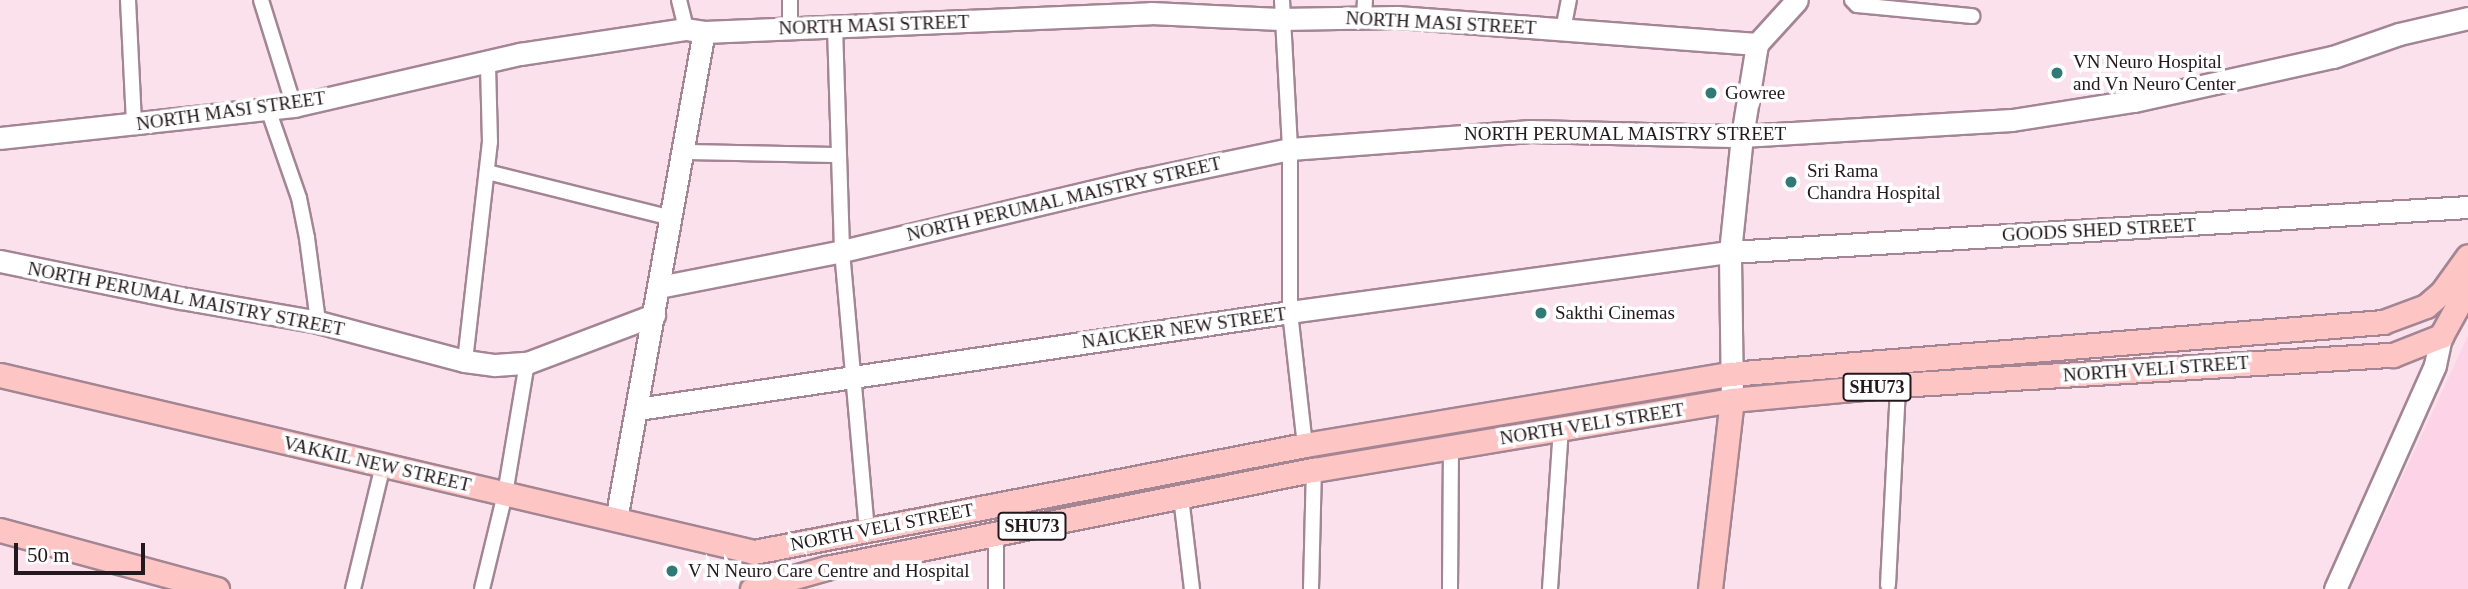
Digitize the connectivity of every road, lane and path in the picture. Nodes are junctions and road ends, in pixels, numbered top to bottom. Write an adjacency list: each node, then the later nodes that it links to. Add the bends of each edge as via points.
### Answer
1 (128, 0): 21 (street)
2 (261, 0): 19 (street)
3 (679, 0): 16 (street)
4 (790, 0): 14 (street)
5 (1569, 0): 15 (street)
6 (1797, 0): 17 (street)
7 (1852, 0): 11 (street, via 1857,5)
8 (1106, 8): 9 (street, NORTH MASI STREET, via 1151,13); 13 (street, NORTH MASI STREET)
9 (1281, 9): 10 (street, NORTH MASI STREET); 24 (street)
10 (1364, 9): 15 (street, NORTH MASI STREET)
11 (1972, 16)
12 (2468, 18): 22 (street, NORTH PERUMAL MAISTRY STREET, via 2399,34 2333,57 2134,101 2012,120)
13 (835, 27): 14 (street, NORTH MASI STREET); 26 (street)
14 (790, 29): 16 (street, NORTH MASI STREET)
15 (1563, 30): 17 (street, NORTH MASI STREET)
16 (695, 31): 18 (street, NORTH MASI STREET, via 520,54); 25 (street)
17 (1757, 44): 22 (street)
18 (488, 63): 19 (street, NORTH MASI STREET); 27 (street)
19 (294, 106): 20 (street, NORTH MASI STREET)
20 (268, 109): 21 (street, NORTH MASI STREET); 38 (street, via 299,198)
21 (134, 124): 23 (street, NORTH MASI STREET)
22 (1742, 136): 24 (street, NORTH PERUMAL MAISTRY STREET, via 1530,131); 31 (street)
23 (0, 138)
24 (1290, 149): 30 (street, NORTH PERUMAL MAISTRY STREET); 36 (street)
25 (683, 152): 26 (street); 29 (street)
26 (839, 155): 30 (street)
27 (487, 172): 29 (street); 41 (street)
28 (2468, 207): 31 (street, GOODS SHED STREET)
29 (672, 218): 34 (street)
30 (842, 251): 34 (street, NORTH PERUMAL MAISTRY STREET); 45 (street)
31 (1730, 252): 36 (street, NAICKER NEW STREET); 43 (street)
32 (2468, 256): 39 (main road, SHU73, via 2426,306)
33 (0, 261): 38 (street, NORTH PERUMAL MAISTRY STREET)
34 (659, 287): 37 (street)
35 (2468, 287): 40 (main road)
36 (1290, 312): 45 (street, NAICKER NEW STREET); 50 (street)
37 (654, 315): 42 (street, NORTH PERUMAL MAISTRY STREET); 48 (street)
38 (318, 322): 41 (street, NORTH PERUMAL MAISTRY STREET)
39 (2383, 322): 40 (main road); 43 (main road, NORTH VELI STREET / SHU73)
40 (2441, 336): 46 (main road, NORTH VELI STREET / SHU73, via 2393,355); 73 (street, via 2435,365)
41 (465, 361): 42 (street, NORTH PERUMAL MAISTRY STREET)
42 (527, 363): 54 (street)
43 (1730, 374): 47 (street); 50 (main road, NORTH VELI STREET / SHU73)
44 (0, 375): 52 (main road, VAKKIL NEW STREET)
45 (851, 377): 48 (street, NAICKER NEW STREET); 58 (street)
46 (1898, 385): 47 (main road, NORTH VELI STREET / SHU73); 62 (street)
47 (1732, 400): 49 (main road, NORTH VELI STREET / SHU73); 72 (main road)
48 (638, 409): 56 (street)
49 (1561, 429): 51 (main road, NORTH VELI STREET / SHU73); 71 (street)
50 (1305, 446): 58 (main road, NORTH VELI STREET / SHU73)
51 (1451, 447): 53 (main road, NORTH VELI STREET / SHU73); 70 (street)
52 (383, 465): 54 (main road, VAKKIL NEW STREET); 64 (street)
53 (1314, 470): 55 (main road, NORTH VELI STREET / SHU73); 69 (street)
54 (505, 494): 56 (main road, VAKKIL NEW STREET); 65 (street)
55 (1181, 497): 59 (main road, NORTH VELI STREET / SHU73); 68 (street)
56 (616, 520): 60 (main road, VAKKIL NEW STREET)
57 (0, 530): 61 (main road)
58 (867, 530): 60 (main road, NORTH VELI STREET / SHU73)
59 (996, 534): 66 (main road, NORTH VELI STREET / SHU73, via 826,568); 67 (street)
60 (754, 552): 66 (main road, via 756,575)
61 (173, 584): 63 (main road)
62 (1888, 585)
63 (217, 589)
64 (353, 589)
65 (482, 589)
66 (750, 589)
67 (996, 589)
68 (1192, 589)
69 (1311, 589)
70 (1450, 589)
71 (1550, 589)
72 (1710, 589)
73 (2335, 589)

